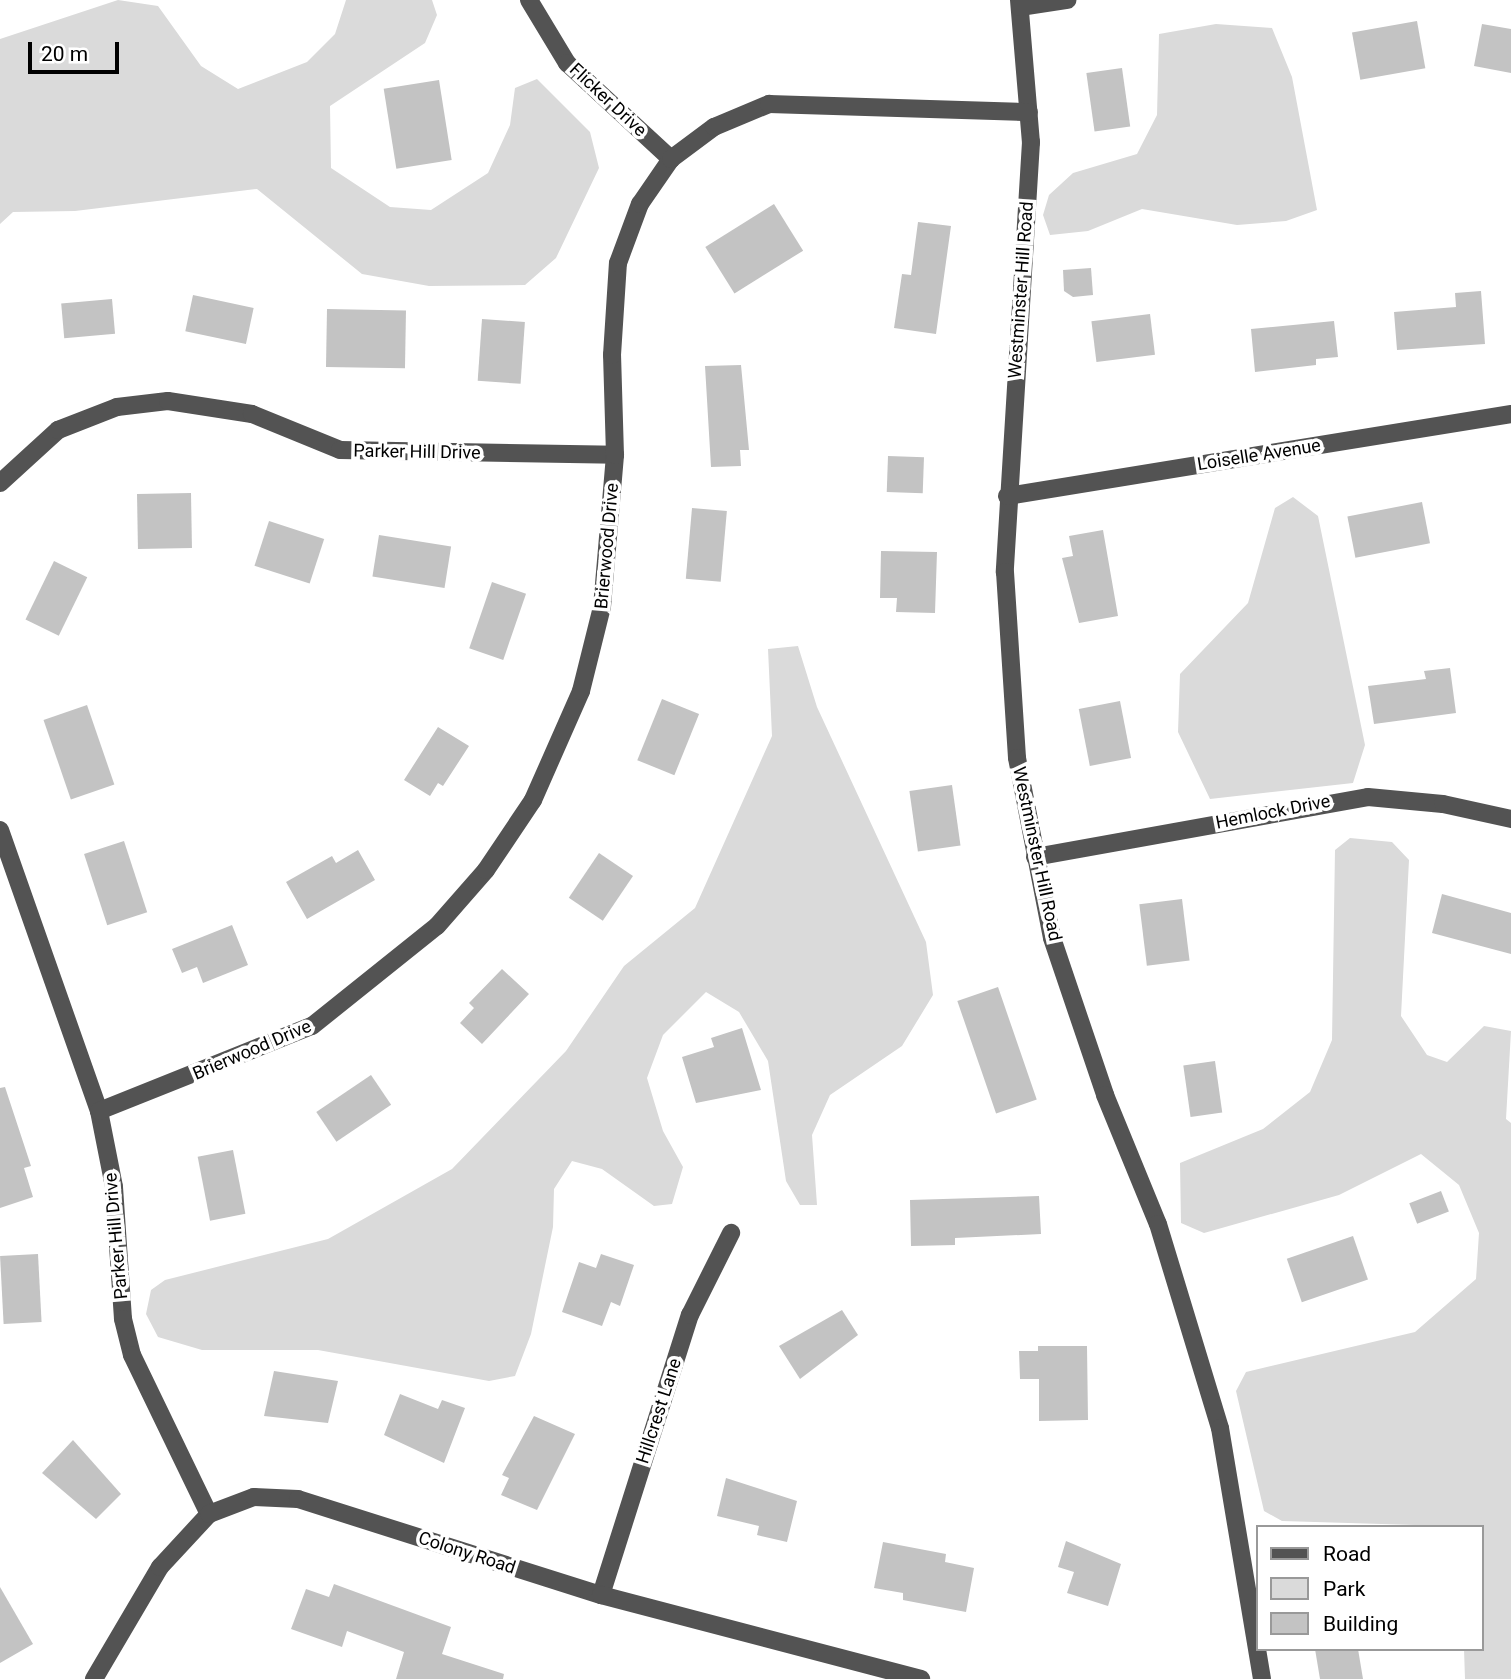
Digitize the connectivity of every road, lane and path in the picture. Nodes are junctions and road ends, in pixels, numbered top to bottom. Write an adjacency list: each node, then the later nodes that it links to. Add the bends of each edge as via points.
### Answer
1 (529, 0): 5 (street, Flicker Drive, via 567,63)
2 (1067, 0): 3 (street)
3 (1020, 3): 4 (street, Westminster Hill Road)
4 (1028, 111): 5 (street, Brierwood Drive, via 769,104 714,127); 9 (street, Westminster Hill Road)
5 (671, 159): 7 (street, Brierwood Drive, via 640,204 618,263 612,355)
6 (1511, 414): 9 (street, Loiselle Avenue)
7 (615, 456): 8 (street, Parker Hill Drive, via 340,450 253,414 168,401 117,407 58,430); 13 (street, Brierwood Drive, via 602,607 581,691 533,800 486,870 411,950 312,1026)
8 (0, 483)
9 (1007, 496): 12 (street, Westminster Hill Road, via 1013,710)
10 (1511, 819): 12 (street, Hemlock Drive, via 1443,804 1367,797)
11 (0, 830): 13 (street, Parker Hill Drive)
12 (1035, 857): 17 (street, Westminster Hill Road, via 1052,937 1200,1352 1220,1428)
13 (99, 1111): 15 (street, Parker Hill Drive, via 114,1186 123,1319 132,1354)
14 (731, 1233): 16 (street, Hillcrest Lane, via 690,1315)
15 (209, 1514): 16 (street, Colony Road, via 254,1497 298,1499); 19 (street, Colony Road, via 160,1567)
16 (601, 1595): 20 (street, Colony Road)
17 (1256, 1643)
18 (1257, 1651): 21 (street, Westminster Hill Road)
19 (94, 1679)
20 (921, 1679)
21 (1262, 1679)

